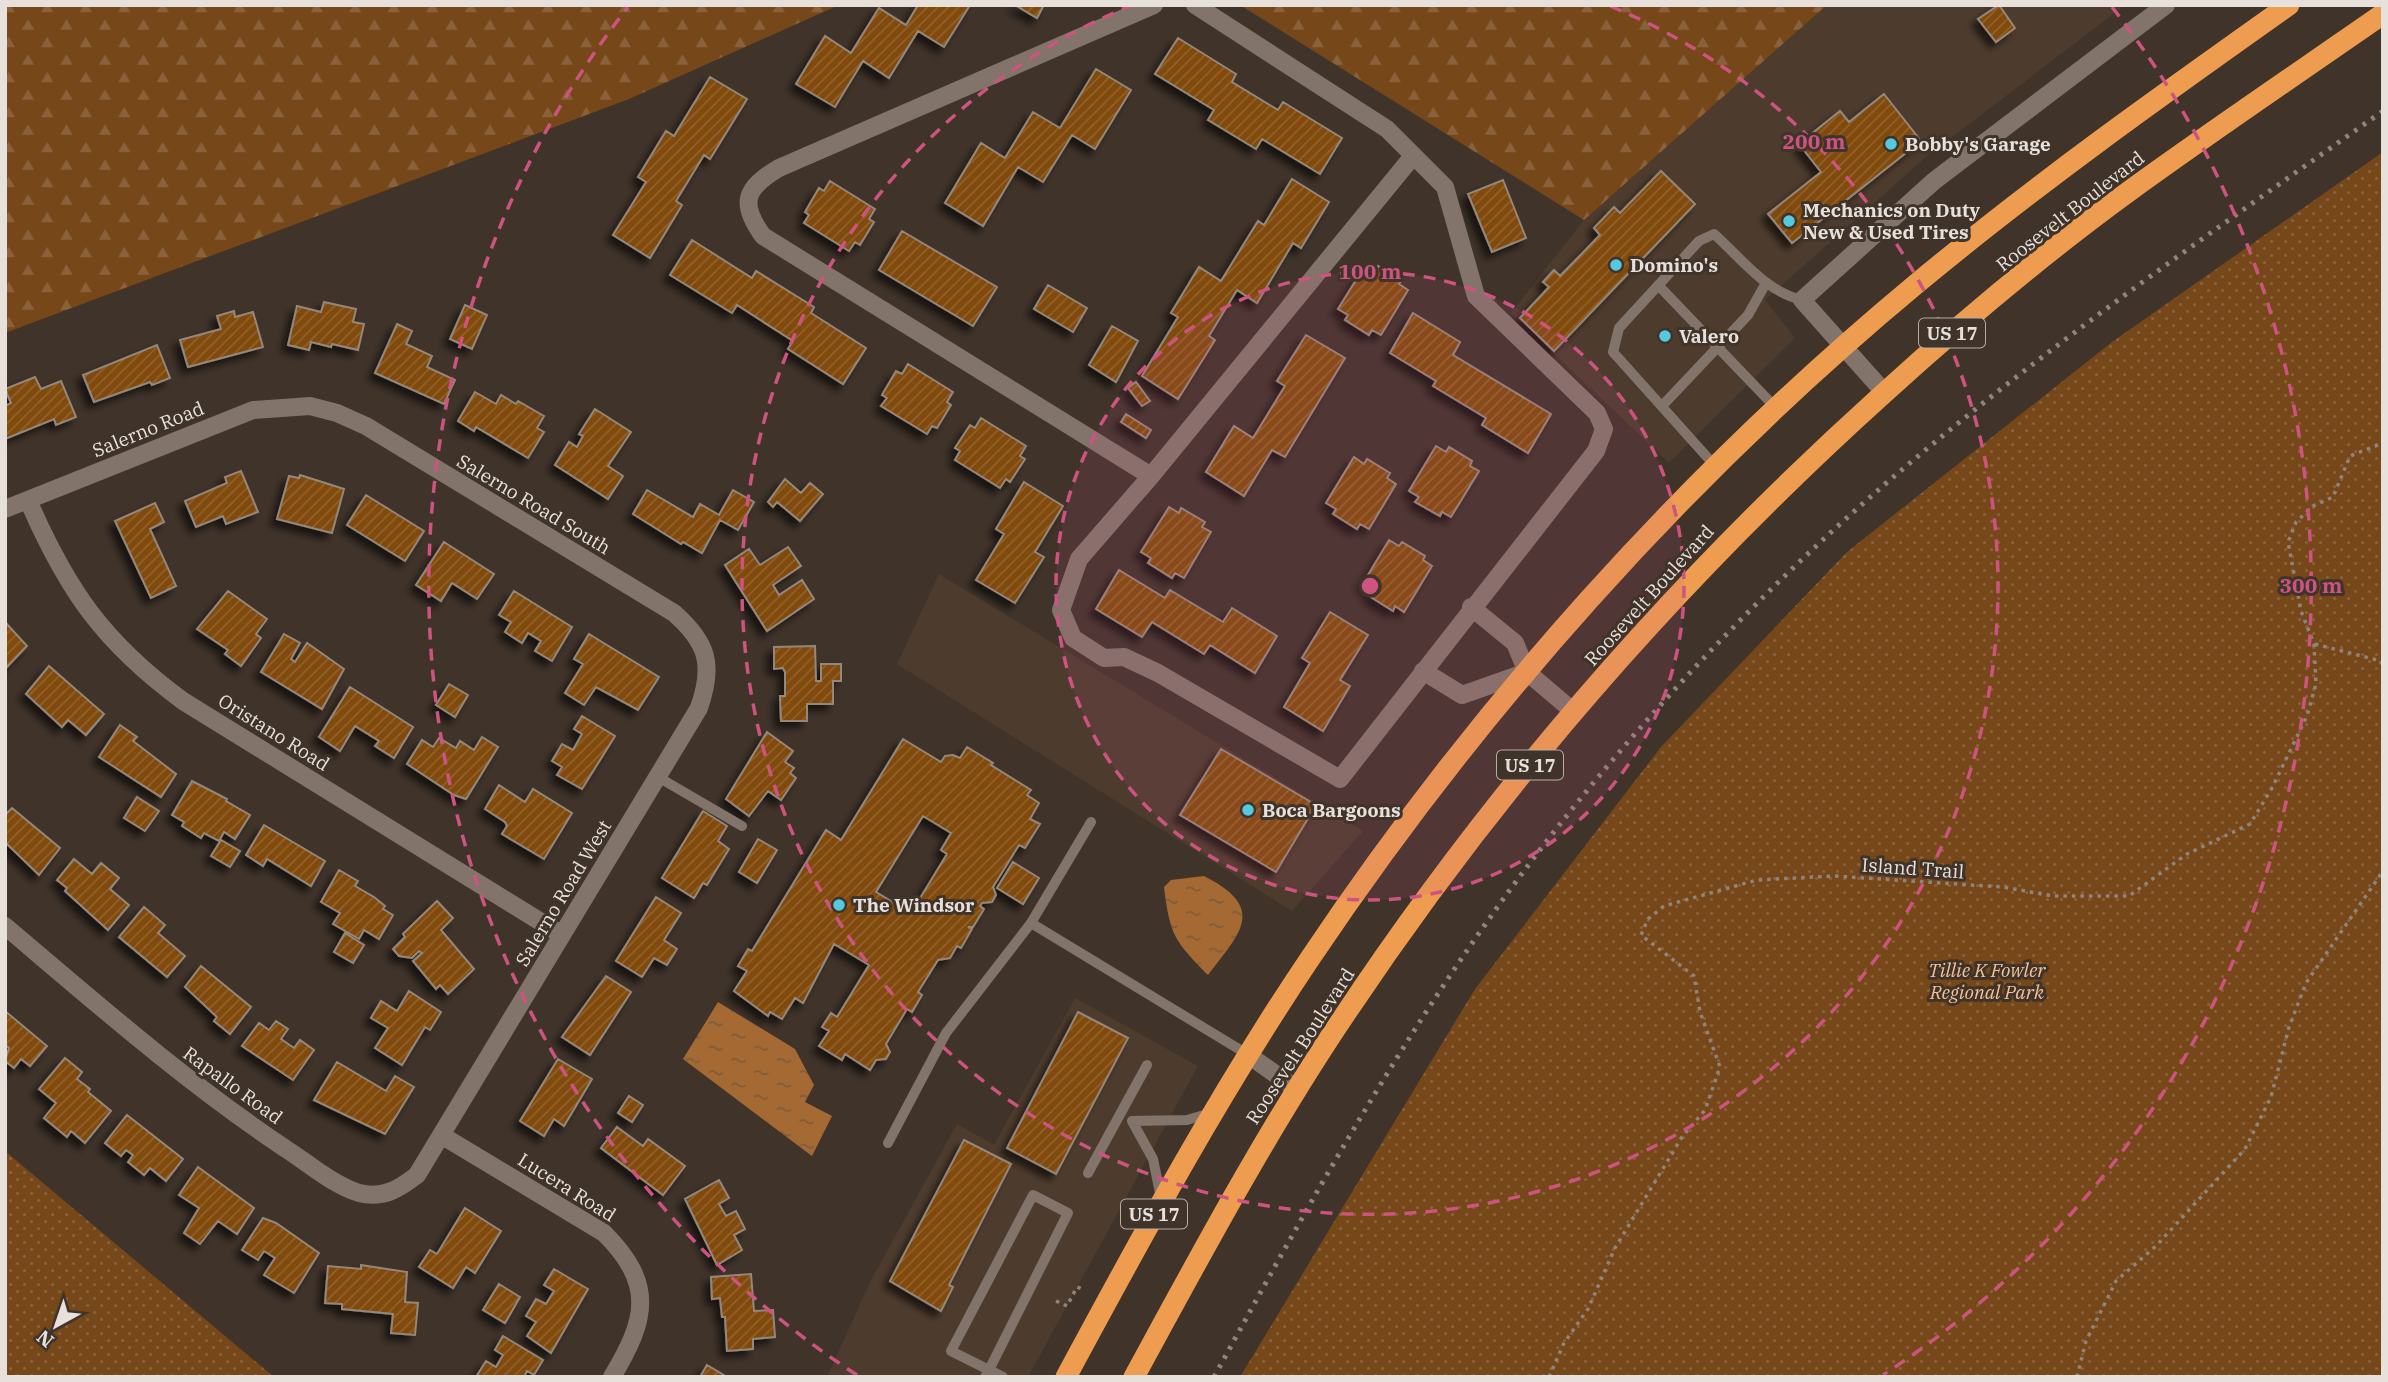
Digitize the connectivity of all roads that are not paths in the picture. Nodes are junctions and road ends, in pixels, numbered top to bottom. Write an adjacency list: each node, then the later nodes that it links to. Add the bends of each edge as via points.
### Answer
1 (1154, 5): 17 (street, via 779,168 750,192 749,217 763,236)
2 (1195, 5): 6 (street, via 1387,129)
3 (2166, 5): 9 (street, via 1934,181)
4 (2289, 5): 10 (highway, Roosevelt Boulevard / US 17, via 2046,180)
5 (2383, 14): 12 (highway, Roosevelt Boulevard / US 17, via 2126,193)
6 (1413, 156): 17 (street); 20 (street, via 1446,187 1476,296 1597,413 1604,429 1596,451)
7 (1766, 284): 8 (lane, via 1714,234 1699,241); 9 (lane, via 1784,296); 11 (lane, via 1748,315)
8 (1658, 285): 11 (lane); 14 (lane, via 1619,328 1613,352)
9 (1802, 300): 10 (street)
10 (1844, 346): 12 (street); 15 (highway, Roosevelt Boulevard / US 17)
11 (1718, 347): 14 (lane); 15 (lane)
12 (1884, 392): 24 (highway, Roosevelt Boulevard / US 17, via 1741,528)
13 (310, 406): 18 (street, Salerno Road, via 253,410); 21 (street, Salerno Road South, via 366,426 674,613 702,645)
14 (1661, 406): 16 (lane)
15 (1777, 409): 16 (highway, Roosevelt Boulevard / US 17)
16 (1717, 468): 23 (highway, Roosevelt Boulevard / US 17)
17 (1151, 476): 22 (street, via 1079,559 1061,610 1073,638 1104,658 1124,657 1158,673 1340,779)
18 (28, 500): 19 (street, Salerno Road); 30 (street, Oristano Road, via 52,555 82,605 143,671 183,701)
19 (5, 509)
20 (1471, 607): 22 (street); 23 (street, via 1515,643)
21 (708, 669): 25 (street, Salerno Road West, via 699,708)
22 (1423, 671): 23 (street, via 1462,695)
23 (1527, 672): 24 (street); 31 (highway, Roosevelt Boulevard / US 17, via 1380,860)
24 (1574, 712): 33 (highway, Roosevelt Boulevard / US 17, via 1448,869 1341,1019)
25 (658, 777): 27 (lane); 30 (street, Salerno Road West)
26 (1091, 822): 28 (lane)
27 (742, 826)
28 (1031, 923): 31 (lane); 38 (lane, via 946,1033)
29 (5, 926): 37 (street, Rapallo Road, via 180,1074 248,1124 358,1193 378,1195 399,1189 417,1175)
30 (562, 935): 37 (street, Salerno Road West)
31 (1247, 1054): 33 (street); 34 (highway, Roosevelt Boulevard / US 17)
32 (1147, 1065): 35 (lane)
33 (1298, 1090): 45 (highway, Roosevelt Boulevard / US 17, via 1229,1202)
34 (1211, 1112): 36 (lane, via 1187,1120); 40 (highway, Roosevelt Boulevard / US 17)
35 (1120, 1114): 36 (lane); 39 (lane)
36 (1132, 1121): 40 (lane, via 1157,1172)
37 (441, 1135): 42 (street, Lucera Road, via 604,1233 623,1252 641,1291 641,1319 633,1343)
38 (888, 1143)
39 (1088, 1174)
40 (1161, 1201): 44 (highway, Roosevelt Boulevard / US 17)
41 (987, 1373): 41 (lane, via 1068,1213 1033,1195 951,1350); 43 (lane)
42 (612, 1377)
43 (1003, 1377)
44 (1066, 1377)
45 (1134, 1377)

